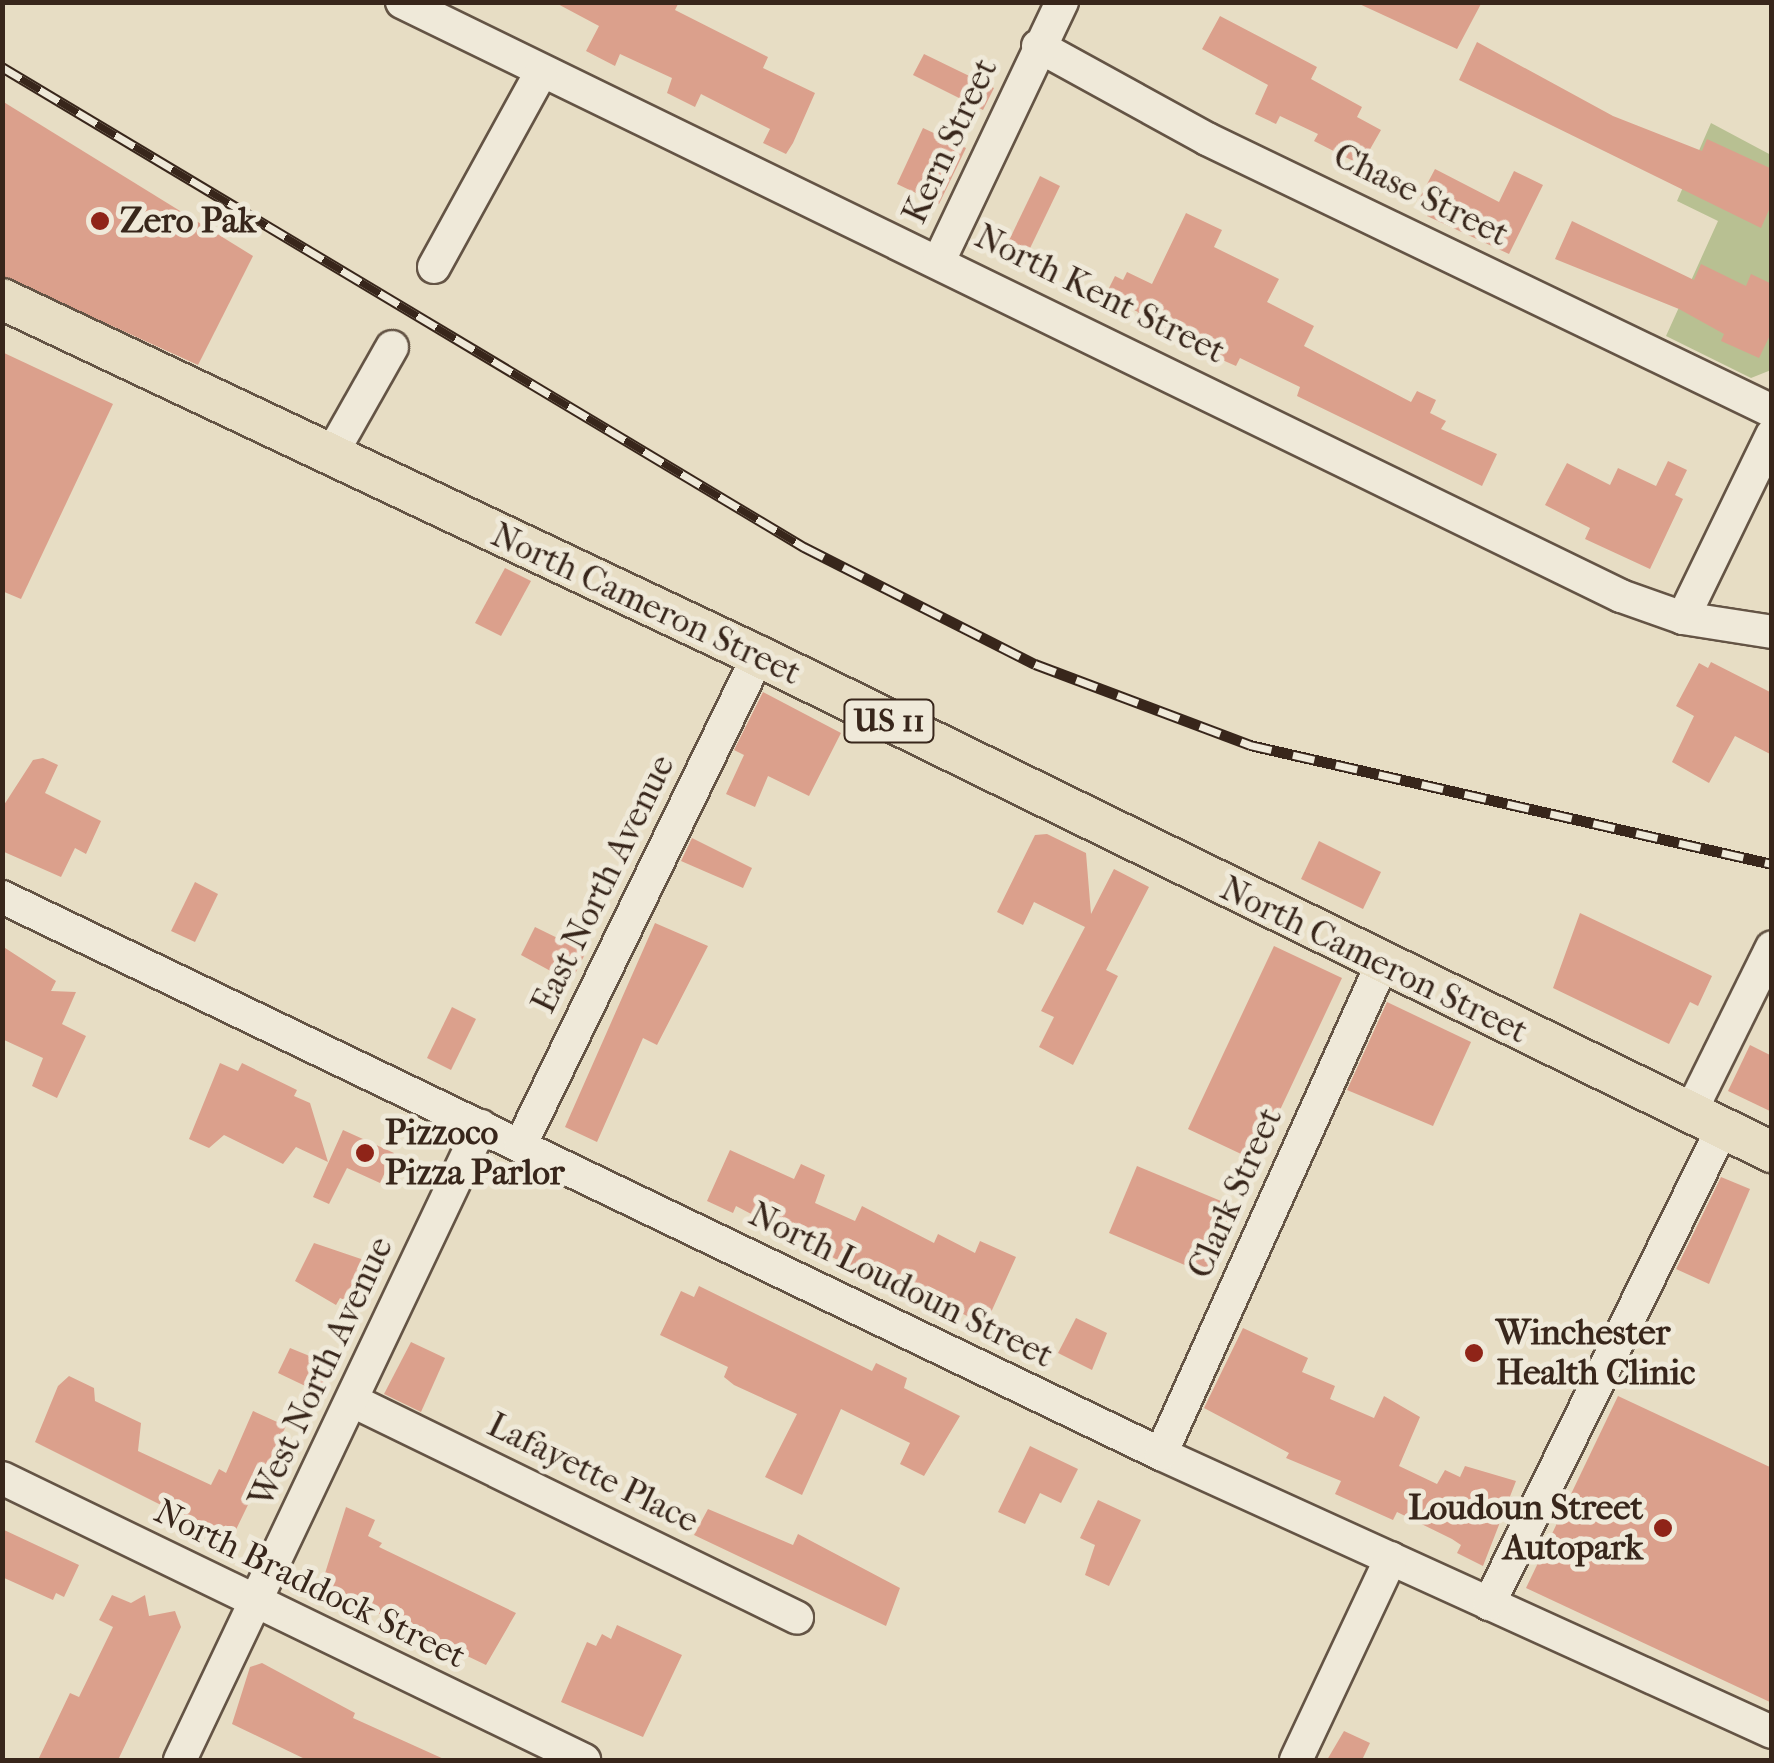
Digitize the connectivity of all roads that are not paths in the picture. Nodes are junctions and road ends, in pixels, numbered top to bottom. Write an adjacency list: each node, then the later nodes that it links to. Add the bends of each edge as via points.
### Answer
1 (402, 2): 4 (street, North Kent Street)
2 (1062, 2): 3 (street, Kern Street)
3 (1038, 46): 5 (street, Kern Street); 9 (street, Chase Street, via 1207,139)
4 (542, 72): 5 (street, North Kent Street); 6 (street)
5 (939, 261): 12 (street, North Kent Street, via 1621,596)
6 (434, 267)
7 (2, 299): 11 (main road, North Cameron Street / US 11)
8 (392, 347): 11 (street)
9 (1772, 411)
10 (1772, 435): 12 (street)
11 (331, 455): 14 (main road, North Cameron Street / US 11)
12 (1683, 618): 13 (street, North Kent Street)
13 (1772, 632)
14 (758, 656): 17 (main road, North Cameron Street / US 11); 20 (street, East North Avenue)
15 (2, 897): 19 (street, North Loudoun Street)
16 (1772, 947): 18 (street)
17 (1382, 964): 18 (main road, North Cameron Street / US 11); 23 (street, Clark Street)
18 (1706, 1122): 21 (main road, North Cameron Street / US 11); 27 (street)
19 (481, 1126): 20 (street, North Loudoun Street); 22 (street, West North Avenue)
20 (520, 1146): 23 (street, North Loudoun Street)
21 (1772, 1152)
22 (352, 1401): 26 (street, West North Avenue); 28 (street, Lafayette Place)
23 (1160, 1454): 25 (street, North Loudoun Street)
24 (2, 1478): 26 (street, North Braddock Street)
25 (1391, 1558): 27 (street, North Loudoun Street); 32 (street)
26 (256, 1603): 30 (street, West North Avenue); 31 (street, North Braddock Street)
27 (1489, 1604): 29 (street, North Loudoun Street)
28 (797, 1618)
29 (1772, 1732)
30 (180, 1760)
31 (584, 1760)
32 (1296, 1760)

